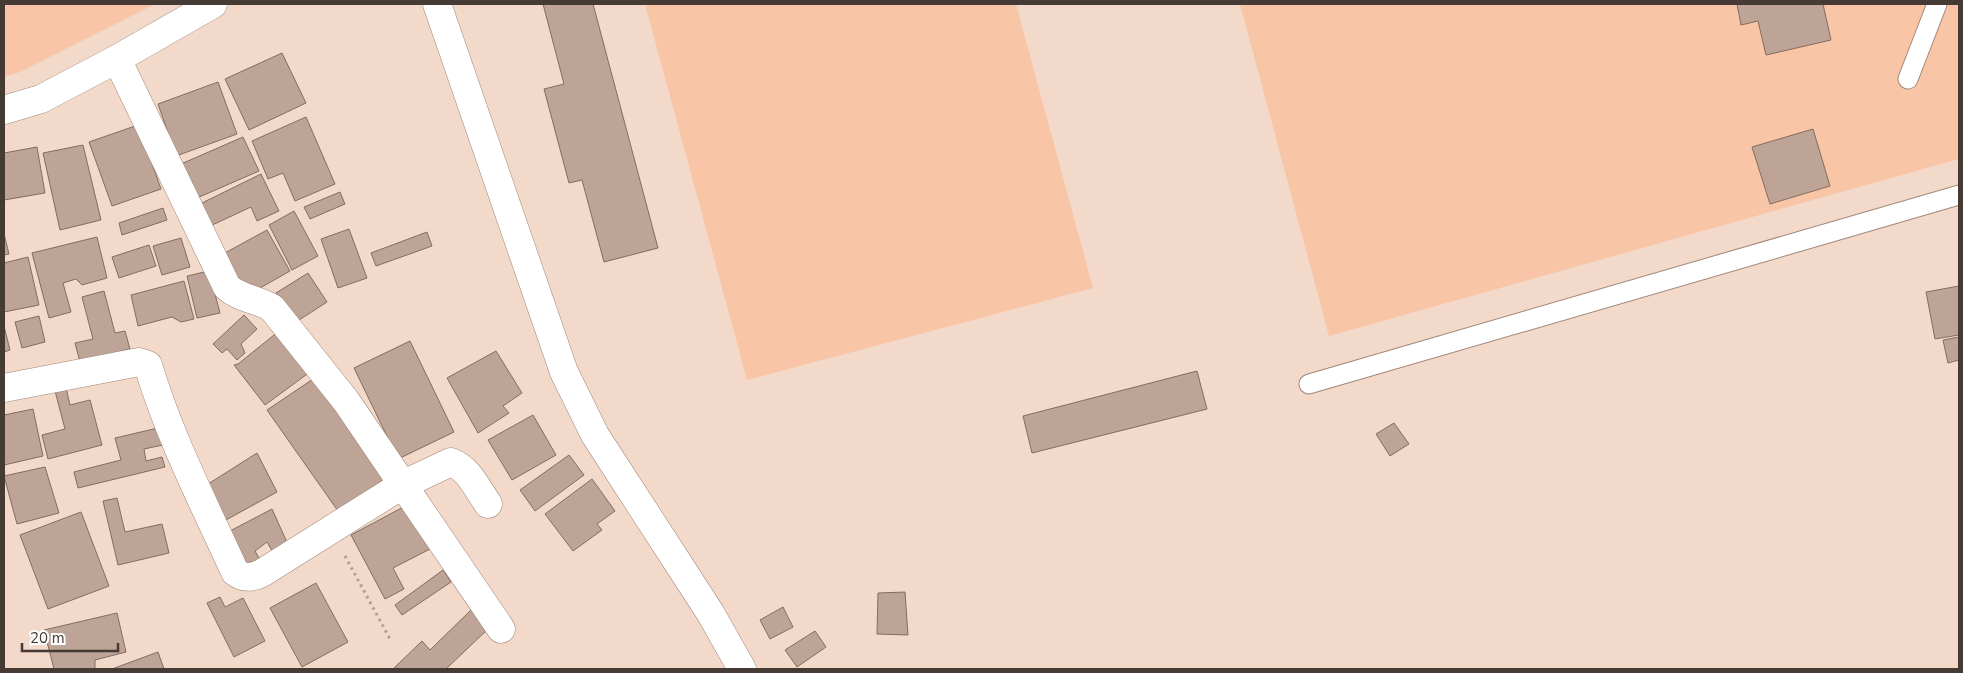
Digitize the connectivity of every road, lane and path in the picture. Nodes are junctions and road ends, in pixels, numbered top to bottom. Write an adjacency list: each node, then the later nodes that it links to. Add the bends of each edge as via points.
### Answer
1 (213, 4): 4 (street)
2 (437, 4): 15 (street, via 564,372 595,435 711,614)
3 (1937, 4): 5 (lane)
4 (117, 59): 6 (street, via 41,99); 10 (street, via 227,287 233,293 272,308 346,401)
5 (1908, 79)
6 (4, 110)
7 (1959, 195): 8 (lane)
8 (1309, 384)
9 (4, 388): 12 (street, via 139,362 148,365 192,478 235,572 241,577 254,577)
10 (402, 486): 11 (street, via 451,462 467,472); 12 (street); 13 (street)
11 (488, 504)
12 (331, 530): 14 (path)
13 (501, 629)
14 (390, 639)
15 (742, 669)

